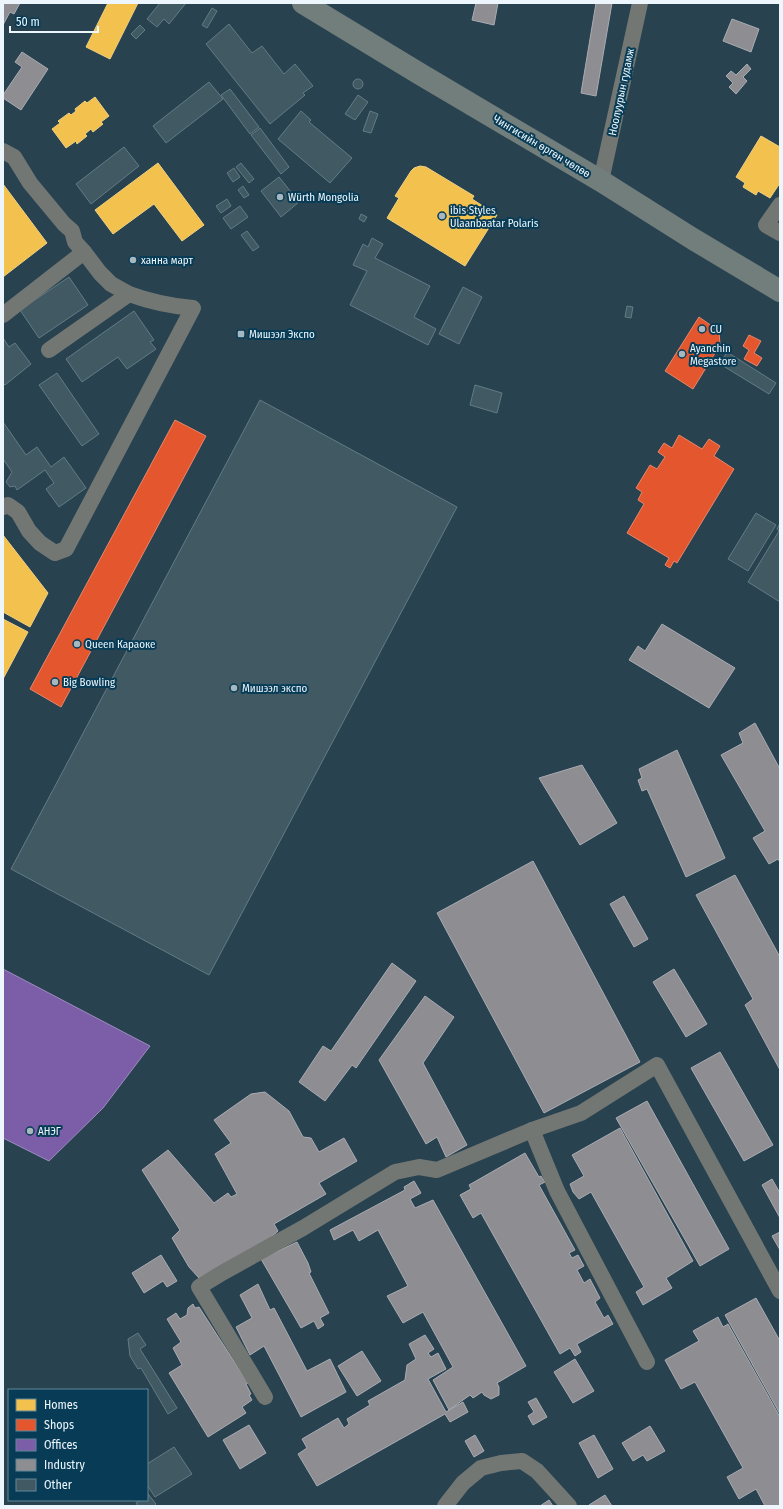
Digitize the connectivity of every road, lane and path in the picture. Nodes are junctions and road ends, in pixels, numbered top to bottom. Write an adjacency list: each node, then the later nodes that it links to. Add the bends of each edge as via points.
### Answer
1 (303, 3): 4 (highway, Чингисийн өргөн чөлөө)
2 (640, 3): 4 (street, Ноолуурын гудамж)
3 (3, 151): 7 (street, via 14,157 30,183 72,231 75,242)
4 (602, 181): 8 (highway, Чингисийн өргөн чөлөө)
5 (780, 204): 6 (street, via 766,225)
6 (780, 233)
7 (84, 252): 9 (street, via 100,274); 10 (street)
8 (780, 291)
9 (129, 294): 11 (street); 12 (street, via 167,306 193,308 66,549 55,553 40,543 29,531 18,512 8,505)
10 (3, 315)
11 (49, 350)
12 (3, 507)
13 (532, 1130): 14 (street, via 581,1113 657,1065); 15 (street, via 557,1191); 16 (street, via 437,1170 419,1167 395,1172 199,1287)
14 (780, 1291)
15 (648, 1362)
16 (265, 1398)
17 (445, 1506): 18 (street, via 463,1483 481,1468 522,1461 537,1471)
18 (569, 1506)

